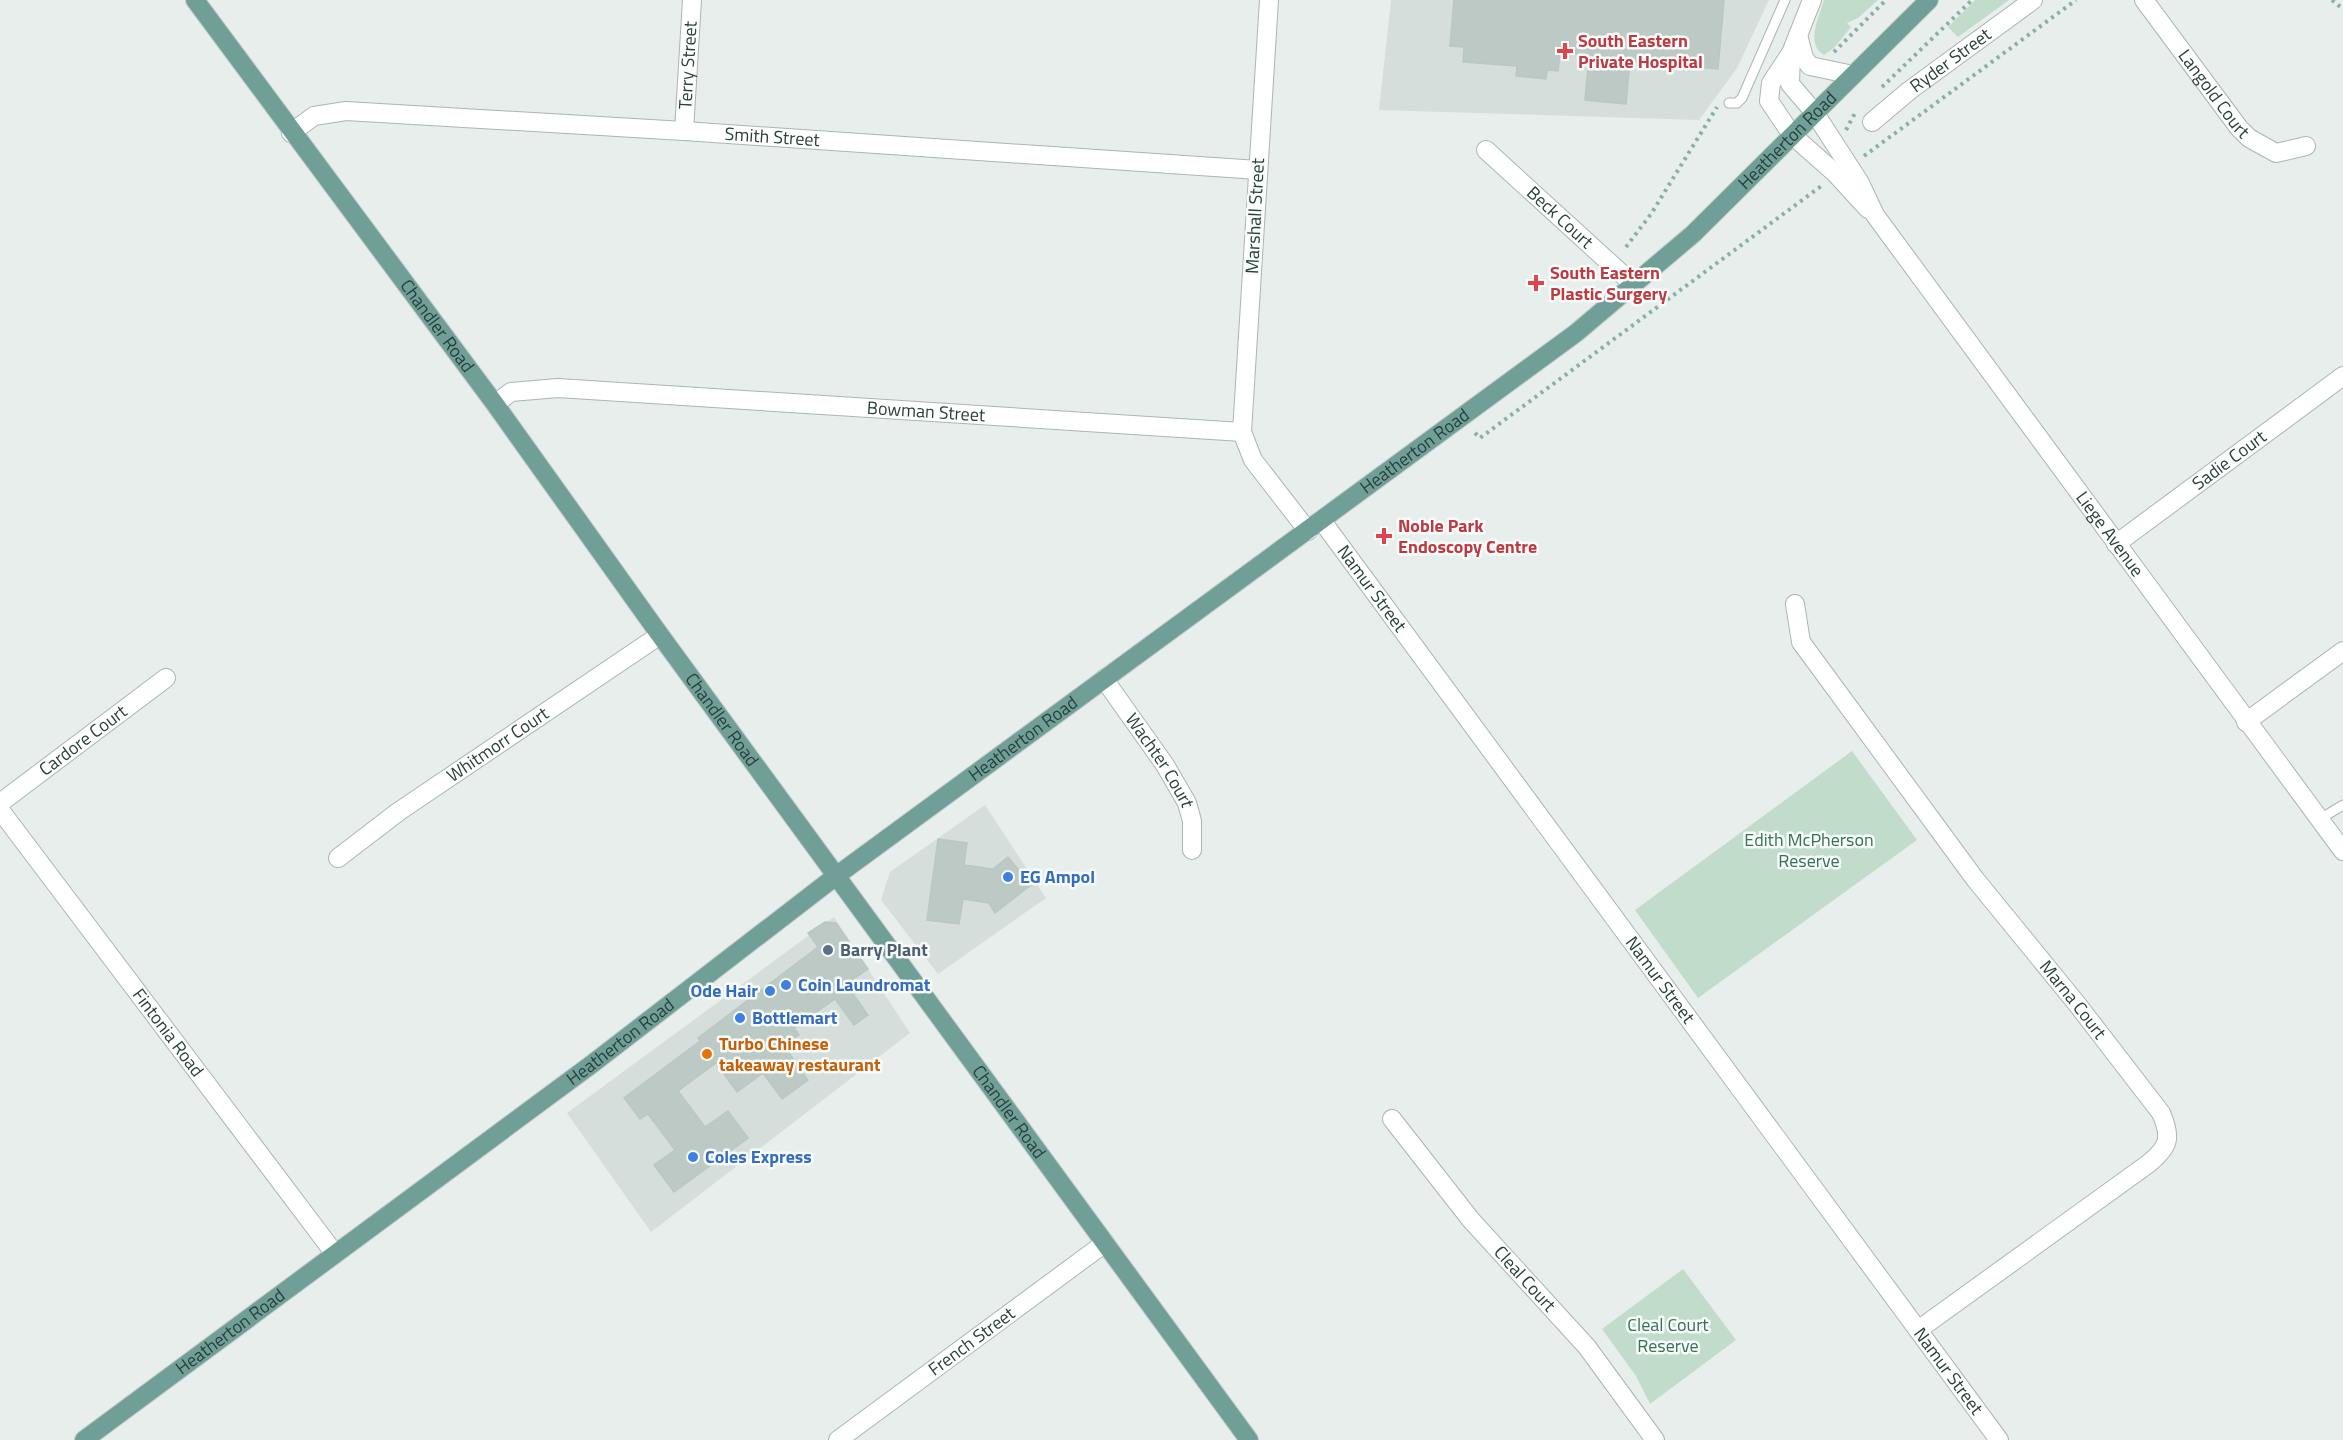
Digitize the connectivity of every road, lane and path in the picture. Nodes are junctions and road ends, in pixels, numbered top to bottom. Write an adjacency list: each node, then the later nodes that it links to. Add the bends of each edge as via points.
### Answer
1 (195, 0): 21 (main road, Chandler Road)
2 (692, 0): 20 (street, Terry Street)
3 (1269, 0): 26 (street, Marshall Street)
4 (1785, 0): 17 (lane, via 1742,98 1737,104)
5 (1812, 0): 13 (street)
6 (1886, 0): 15 (path)
7 (1929, 0): 16 (main road, Heatherton Road)
8 (2033, 0): 19 (street, Ryder Street)
9 (2076, 0): 25 (path)
10 (2144, 0): 23 (street, Langold Court, via 2249,138 2276,153)
11 (2332, 0): 12 (path)
12 (2343, 9)
13 (1798, 35): 14 (street); 16 (street, via 1810,66)
14 (1791, 53): 18 (street, via 1790,84); 22 (street, via 1768,95)
15 (1828, 57)
16 (1853, 75): 18 (main road, Heatherton Road)
17 (1726, 101): 29 (path, via 1714,109 1651,214)
18 (1814, 112): 22 (main road, Heatherton Road); 28 (street, Liege Avenue, via 1860,183)
19 (1872, 122)
20 (684, 131): 21 (street, Smith Street, via 346,111 314,116); 26 (street, Smith Street)
21 (291, 133): 32 (main road, Chandler Road)
22 (1792, 135): 27 (street, Liege Avenue); 30 (main road, Heatherton Road, via 1693,234)
23 (2306, 146)
24 (1486, 150): 30 (street, Beck Court)
25 (1870, 152)
26 (1258, 170): 33 (street, Marshall Street)
27 (1837, 176): 28 (street, Liege Avenue); 34 (path, via 1480,438)
28 (1875, 215): 36 (street, Liege Avenue)
29 (1626, 247)
30 (1634, 285): 35 (main road, Heatherton Road, via 1576,333)
31 (2343, 376): 36 (street, Sadie Court)
32 (495, 404): 33 (street, Bowman Street, via 511,392 558,388); 38 (main road, Chandler Road)
33 (1242, 432): 35 (street, via 1253,459)
34 (1476, 433)
35 (1315, 526): 41 (main road, Heatherton Road); 54 (street, Namur Street)
36 (2116, 544): 42 (street, Liege Avenue)
37 (1795, 604): 54 (street, Marna Court, via 1801,642 1975,879 2161,1113 2168,1130 2160,1154 2148,1164)
38 (660, 635): 49 (street, Whitmorr Court, via 398,812); 50 (main road, Chandler Road)
39 (2343, 651): 42 (street)
40 (166, 678): 43 (street, Cardore Court)
41 (1104, 680): 47 (street, Wachter Court, via 1187,803 1192,821); 50 (main road, Heatherton Road)
42 (2246, 722): 46 (street, Liege Avenue)
43 (0, 803)
44 (2343, 805): 46 (lane)
45 (0, 810): 53 (street, Fintonia Road)
46 (2320, 819): 48 (street, Liege Avenue)
47 (1192, 850)
48 (2343, 851)
49 (338, 858)
50 (836, 876): 52 (main road, Chandler Road); 53 (main road, Heatherton Road, via 592,1064)
51 (1392, 1119): 58 (street, Cleal Court, via 1471,1220 1587,1347)
52 (1105, 1243): 56 (street, French Street); 57 (main road, Chandler Road)
53 (335, 1254): 55 (main road, Heatherton Road)
54 (1918, 1330): 59 (street, Namur Street)
55 (84, 1440)
56 (838, 1440)
57 (1249, 1440)
58 (1655, 1440)
59 (1999, 1440)

